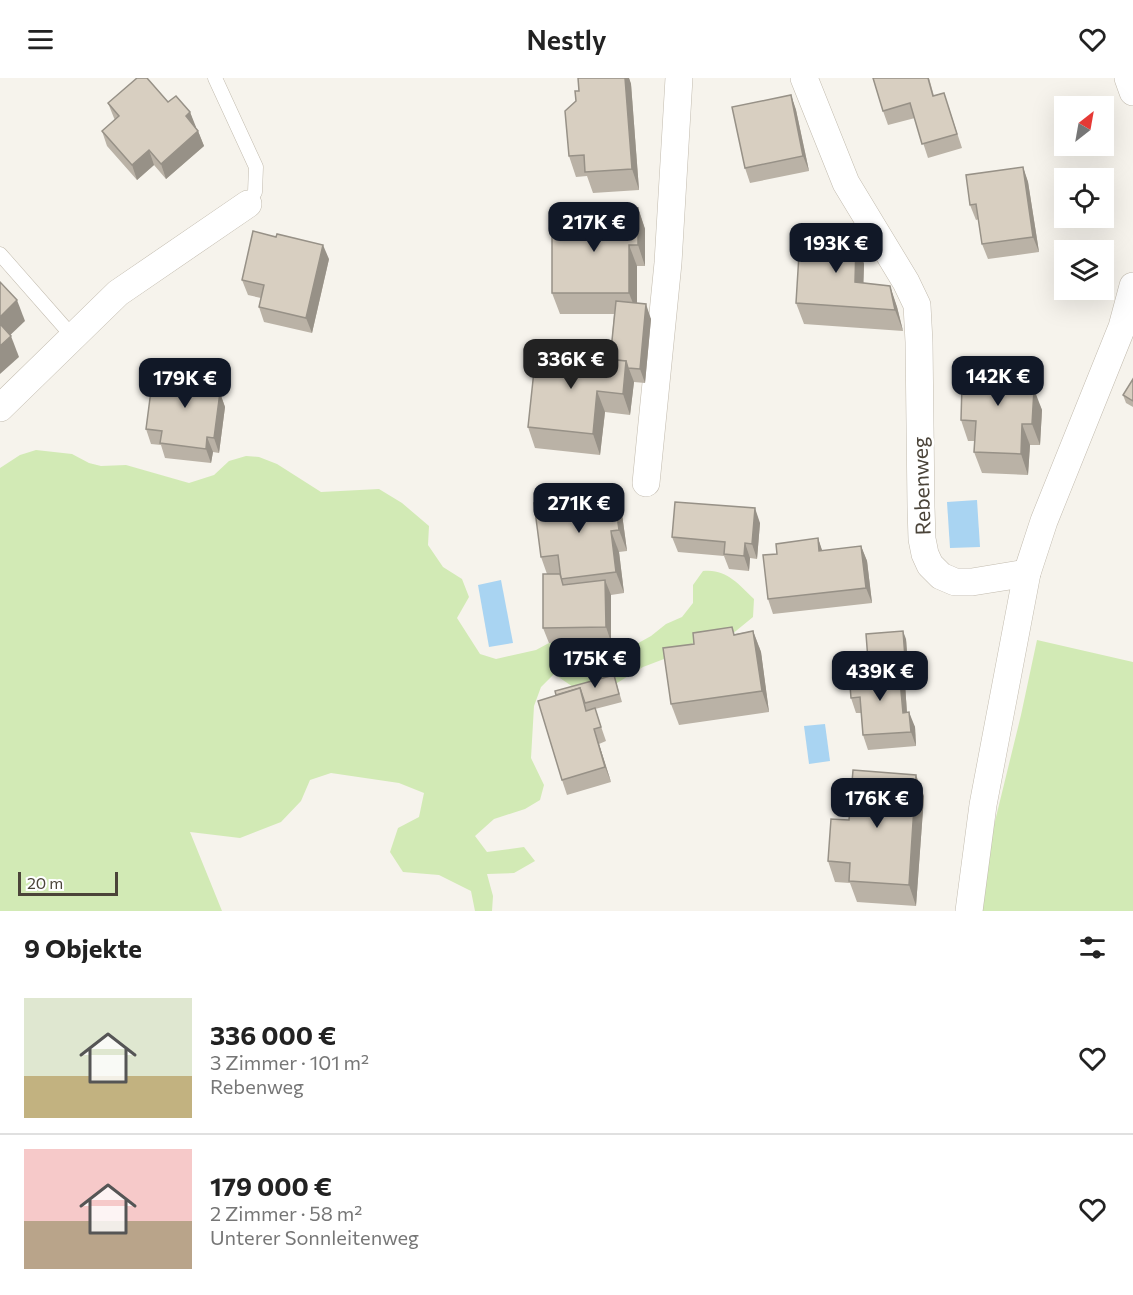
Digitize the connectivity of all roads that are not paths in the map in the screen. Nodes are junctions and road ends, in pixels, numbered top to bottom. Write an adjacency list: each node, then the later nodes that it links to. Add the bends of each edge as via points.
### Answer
1 (215, 78): 6 (lane, via 256,167 255,192)
2 (679, 78): 11 (street, via 668,263)
3 (804, 78): 12 (street, Rebenweg, via 846,183 917,305 925,554 941,576 955,582)
4 (1128, 78): 5 (street)
5 (1133, 92)
6 (248, 204): 9 (street, via 118,293)
7 (0, 254): 9 (lane)
8 (1133, 286): 12 (street, via 1122,327)
9 (73, 337): 10 (street)
10 (0, 408)
11 (646, 483)
12 (1027, 573): 13 (street, via 983,805)
13 (969, 911)

